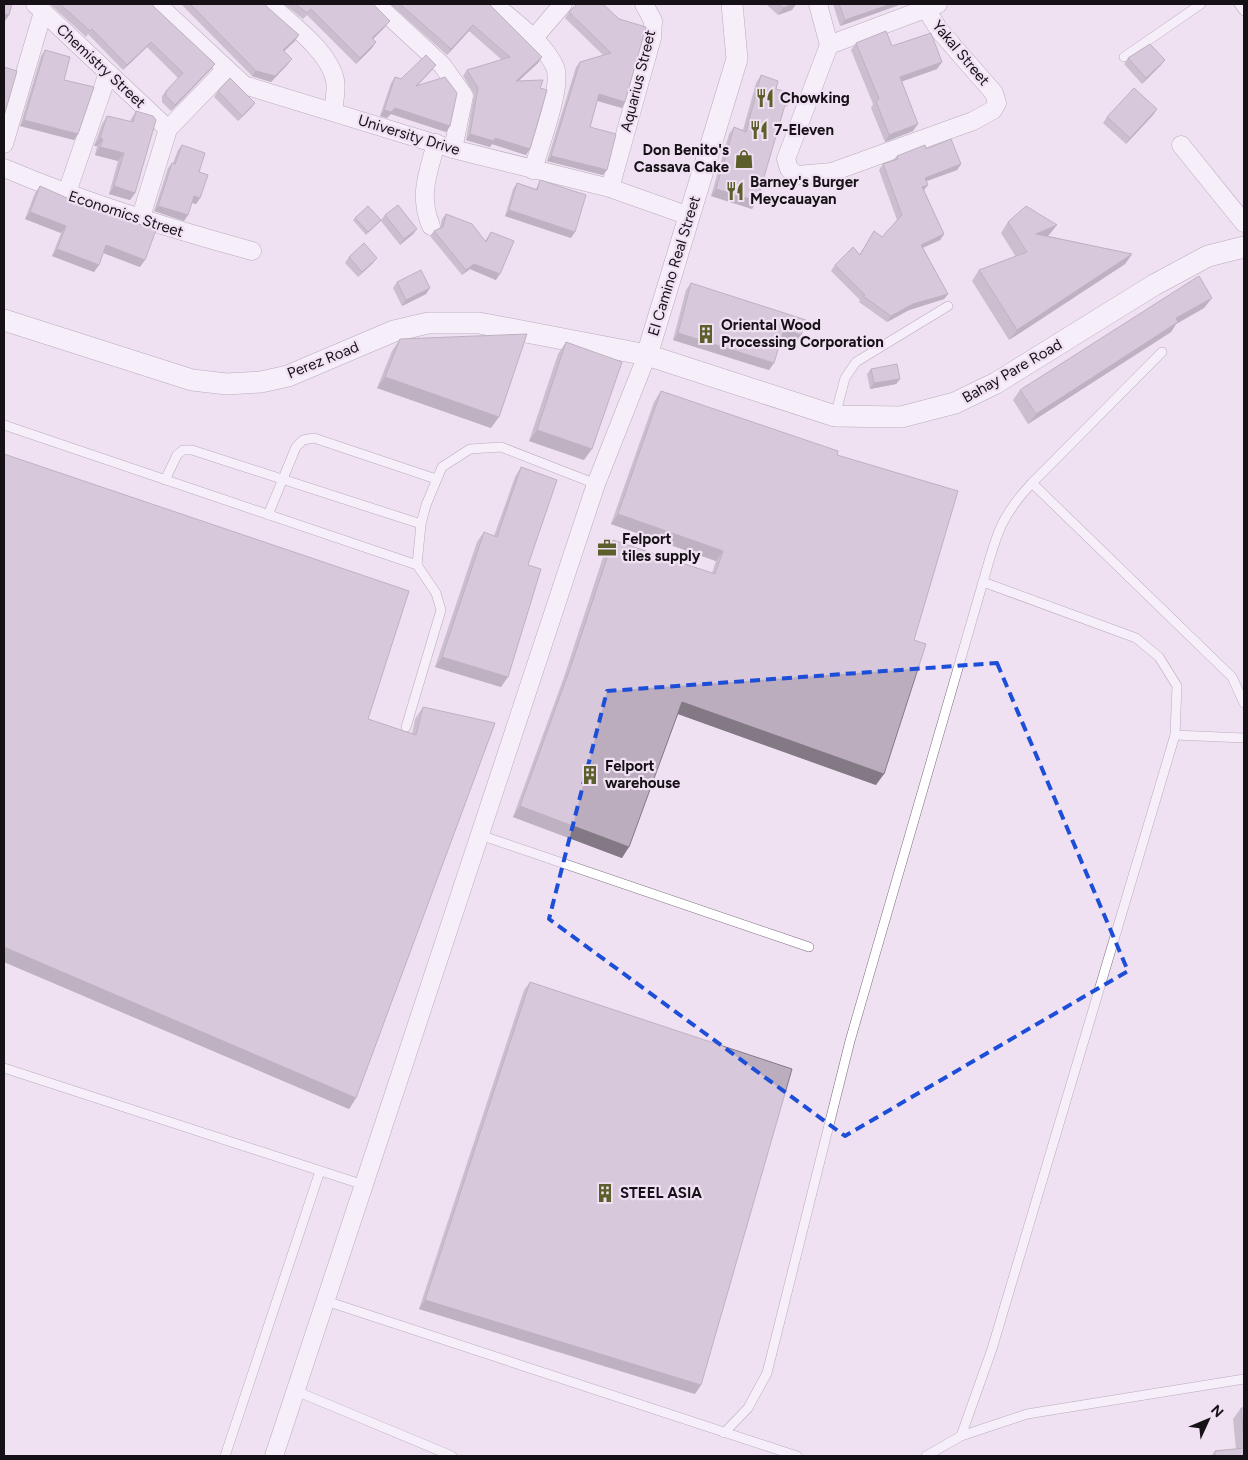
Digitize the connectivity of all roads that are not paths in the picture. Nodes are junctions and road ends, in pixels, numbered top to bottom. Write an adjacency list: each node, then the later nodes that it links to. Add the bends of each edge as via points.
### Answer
1 (157, 4): 17 (street, University Drive)
2 (269, 4): 19 (street, via 321,52 336,81)
3 (376, 4): 24 (street, via 442,66 464,96)
4 (494, 4): 14 (street)
5 (563, 4): 14 (street)
6 (644, 4): 27 (street, Aquarius Street, via 653,20 652,38)
7 (732, 4): 29 (street, El Camino Real Street, via 737,59)
8 (818, 4): 15 (street)
9 (1200, 4): 16 (lane)
10 (1239, 4): 13 (lane)
11 (929, 5): 15 (street); 15 (street, Yakal Street, via 939,30 994,93 997,103 993,110 974,121 832,172 797,174 789,169 786,159)
12 (39, 8): 18 (street, Chemistry Street); 21 (street)
13 (1244, 11)
14 (533, 39): 26 (street, via 555,68 558,85)
15 (830, 45)
16 (1124, 57)
17 (226, 68): 19 (street, University Drive, via 244,85); 20 (street)
18 (108, 73): 20 (street, Chemistry Street); 28 (street)
19 (333, 111): 22 (street, University Drive)
20 (168, 129): 30 (street)
21 (4, 144)
22 (436, 144): 24 (street, University Drive); 32 (street, via 423,192 424,209)
23 (1181, 145): 31 (street)
24 (453, 149): 26 (street, University Drive)
25 (4, 168): 28 (street, Economics Street)
26 (533, 170): 27 (street, University Drive)
27 (610, 188): 29 (street, University Drive)
28 (66, 195): 30 (street, Economics Street)
29 (689, 216): 38 (street, El Camino Real Street)
30 (140, 220): 34 (street, Economics Street)
31 (1244, 223)
32 (431, 226)
33 (1244, 247): 39 (street, Bahay Pare Road, via 1208,256 1154,285 996,383 955,403 901,417)
34 (252, 251)
35 (948, 306): 39 (lane, via 856,362 845,378)
36 (4, 320): 38 (street, Perez Road, via 192,380 227,384 288,376 394,332 428,323 479,323)
37 (1162, 352): 44 (lane)
38 (647, 355): 39 (street, Bahay Pare Road); 45 (street)
39 (835, 416)
40 (4, 425): 43 (lane)
41 (283, 478): 42 (lane, via 296,447 303,440 314,438); 43 (lane, via 183,450 177,455); 46 (lane); 47 (lane)
42 (436, 478): 45 (lane, via 442,467 470,449 501,448); 47 (lane)
43 (165, 480): 46 (lane)
44 (1032, 483): 49 (lane, via 1012,505 998,530); 50 (lane, via 1232,677)
45 (596, 484): 54 (street)
46 (268, 515): 48 (lane)
47 (421, 524): 48 (lane)
48 (418, 565): 51 (lane, via 436,593 441,610)
49 (983, 582): 52 (lane, via 1136,638 1159,657 1177,686); 62 (lane, via 850,1041 767,1373 748,1408)
50 (1244, 703)
51 (406, 727)
52 (1175, 735): 53 (lane); 63 (lane, via 992,1349)
53 (1244, 738)
54 (480, 835): 55 (lane); 58 (street)
55 (809, 947)
56 (4, 1068): 57 (lane)
57 (320, 1171): 58 (lane); 64 (lane)
58 (364, 1185): 59 (street)
59 (326, 1301): 61 (street); 62 (lane)
60 (1244, 1379): 63 (lane, via 1026,1414)
61 (296, 1392): 65 (street); 66 (lane)
62 (724, 1433): 67 (lane)
63 (961, 1436): 68 (lane)
64 (225, 1456)
65 (274, 1456)
66 (452, 1456)
67 (797, 1456)
68 (926, 1456)

